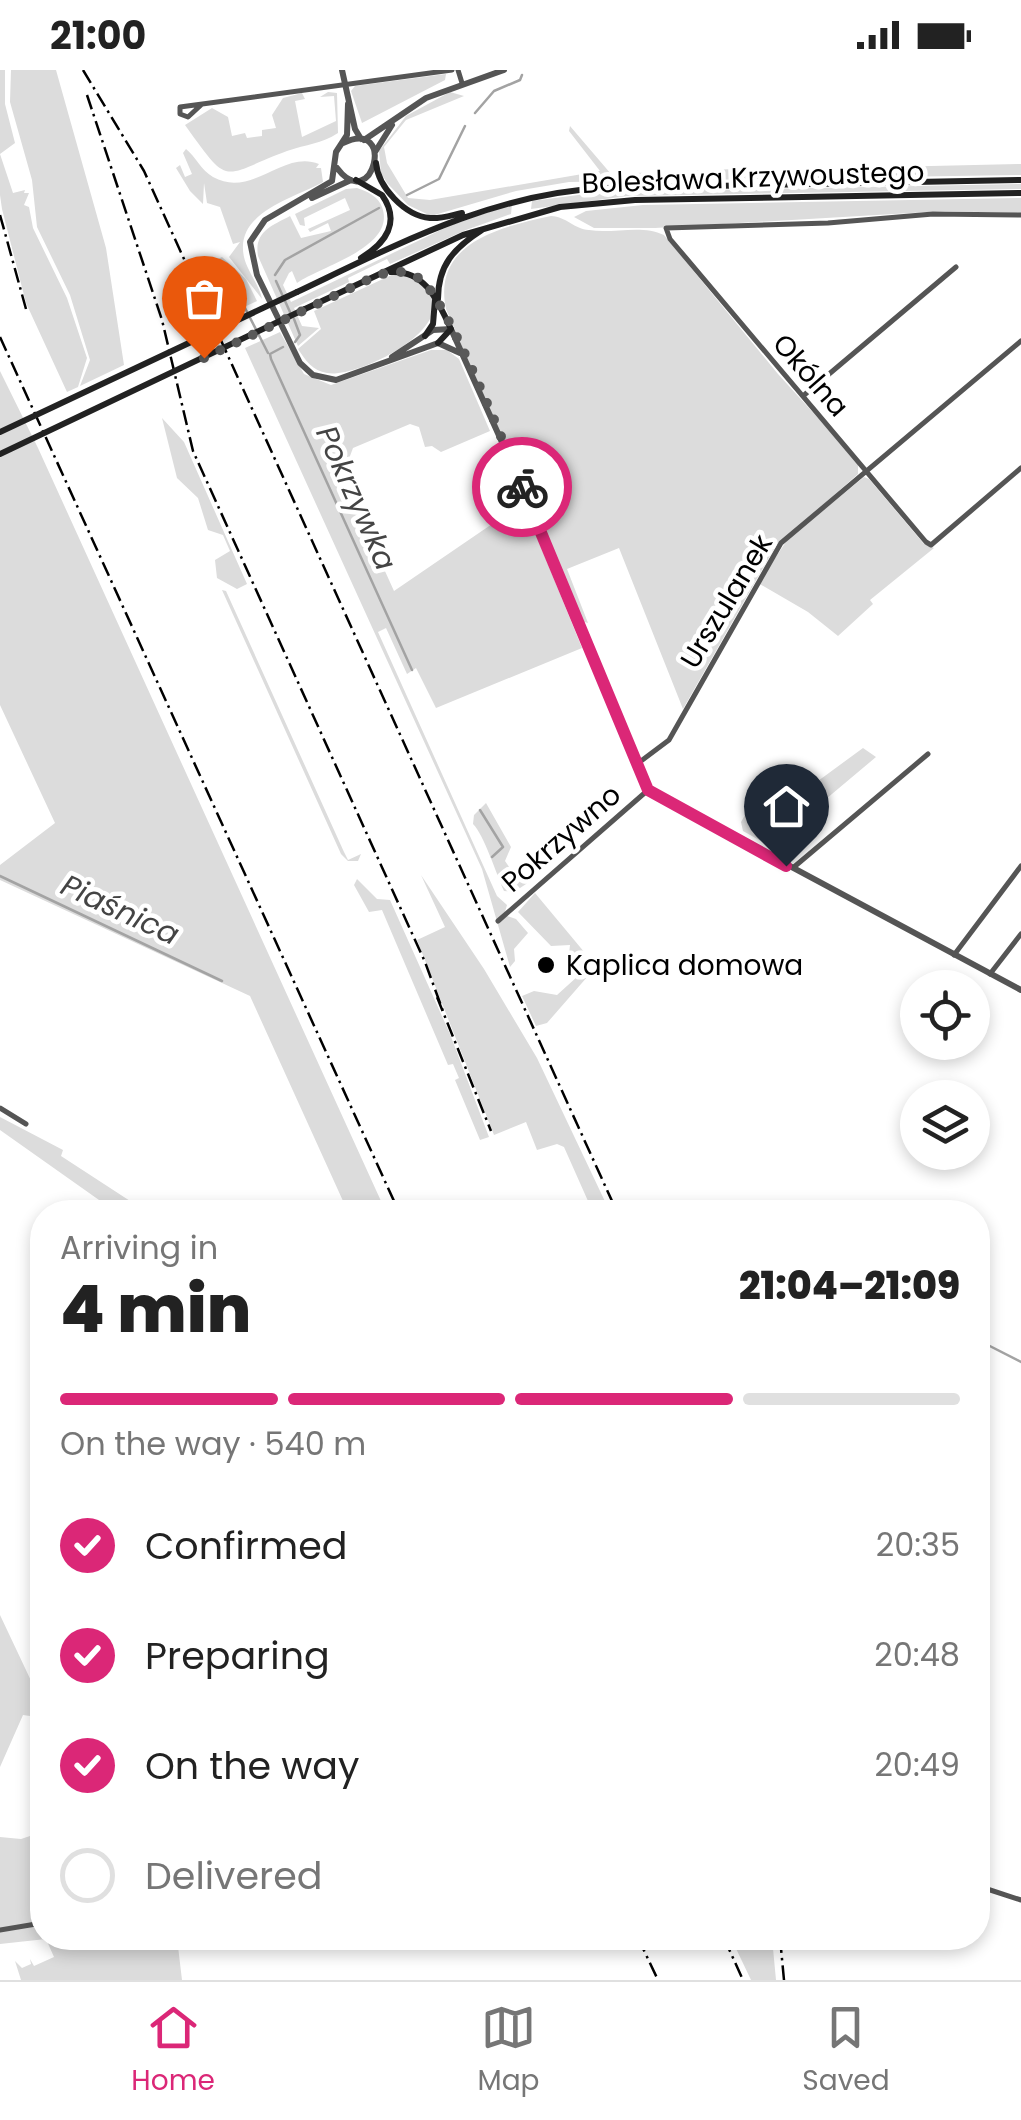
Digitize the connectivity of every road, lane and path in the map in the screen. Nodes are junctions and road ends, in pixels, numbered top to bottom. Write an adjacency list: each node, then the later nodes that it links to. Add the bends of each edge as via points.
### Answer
1 (342, 70): 5 (street)
2 (455, 70): 4 (street); 5 (street)
3 (504, 70): 4 (street)
4 (462, 83): 8 (street, via 416,103)
5 (344, 85): 6 (street); 7 (street)
6 (201, 104)
7 (348, 104): 9 (street); 10 (street)
8 (396, 120): 9 (street); 11 (street)
9 (363, 140): 10 (street); 11 (street)
10 (342, 144): 13 (street)
11 (375, 152): 12 (street)
12 (376, 163): 14 (street, via 369,175); 18 (main road, via 388,190 415,214 436,218)
13 (336, 167): 14 (street); 17 (street, via 329,185)
14 (354, 180): 17 (street); 23 (main road, via 382,194 391,222 376,249)
15 (1021, 180): 18 (main road, Bolesława Krzywoustego, via 584,189)
16 (1021, 193): 20 (main road, Bolesława Krzywoustego, via 603,201)
17 (297, 203): 30 (street, via 260,224 249,250 300,363 317,377 336,380)
18 (483, 209): 23 (main road, Bolesława Krzywoustego)
19 (1021, 215): 21 (street, Bolesława Krzywoustego)
20 (495, 223): 24 (main road, Bolesława Krzywoustego); 25 (main road, via 450,255)
21 (666, 228): 32 (street, Okólna)
22 (956, 267): 32 (street)
23 (344, 270): 33 (main road, Bolesława Krzywoustego, bridge)
24 (376, 276): 25 (main road, via 402,272 420,279); 34 (main road, Bolesława Krzywoustego, bridge)
25 (436, 298): 26 (main road); 27 (main road)
26 (451, 329): 27 (street); 29 (main road); 31 (street)
27 (424, 336): 30 (street)
28 (1021, 340): 36 (street, Urszulanek)
29 (438, 343): 30 (street); 31 (street)
30 (392, 357)
31 (465, 358): 38 (street)
32 (803, 396): 36 (street, Okólna)
33 (0, 432)
34 (0, 454)
35 (1021, 468): 36 (street, Okólna, via 931,545)
36 (865, 470): 38 (street, Urszulanek, via 775,550 666,744)
37 (928, 754): 41 (street)
38 (636, 764): 39 (street)
39 (648, 790): 41 (street, Pokrzywno); 42 (street, Pokrzywno)
40 (1021, 866): 44 (street)
41 (792, 869): 44 (street, Pokrzywno)
42 (498, 921)
43 (1021, 934): 46 (street)
44 (954, 954): 45 (street, Pokrzywno)
45 (983, 970)
46 (990, 974): 47 (street, Pokrzywno)
47 (1021, 990)
48 (0, 1108): 49 (street)
49 (26, 1124)
50 (990, 1890): 51 (street)
51 (1021, 1900)
52 (30, 1926): 53 (street)
53 (0, 1930)

